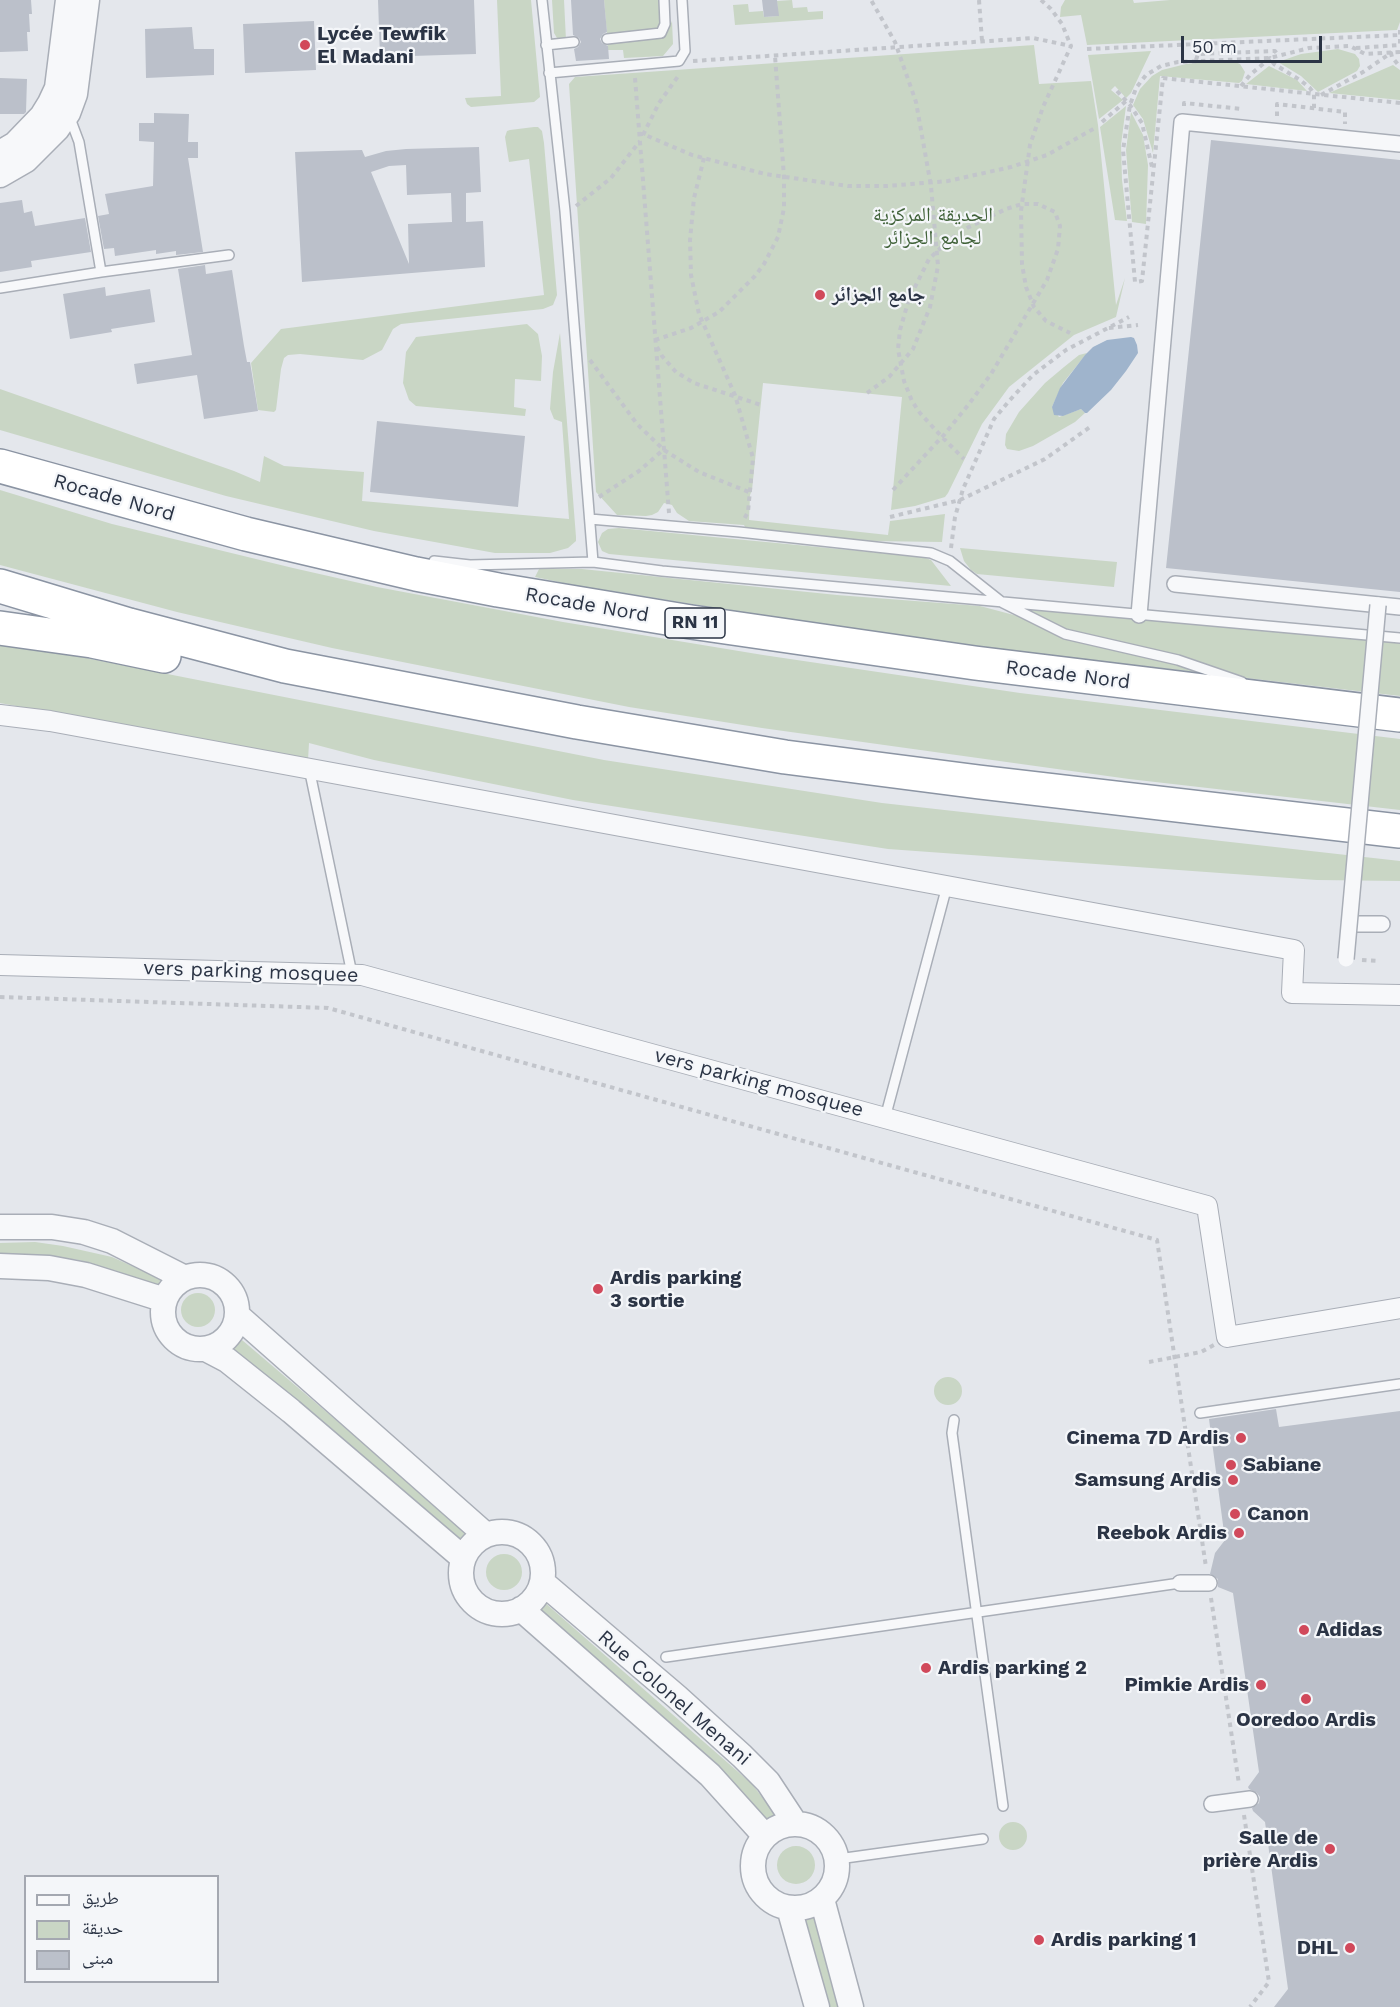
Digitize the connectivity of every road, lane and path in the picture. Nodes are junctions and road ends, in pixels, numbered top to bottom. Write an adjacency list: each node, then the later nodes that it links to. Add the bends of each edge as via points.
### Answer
1 (68, 0): 43 (street, via 57,88 51,103 15,144)
2 (87, 0): 37 (street, via 75,94)
3 (542, 0): 16 (lane)
4 (664, 0): 11 (lane, via 665,24 661,33)
5 (682, 0): 25 (lane, via 684,51)
6 (871, 0): 18 (path)
7 (979, 0): 12 (path)
8 (1041, 0): 17 (path, via 1062,24)
9 (1400, 30): 10 (path)
10 (1400, 35): 14 (path); 15 (path)
11 (607, 39)
12 (982, 41): 17 (path, via 1032,38); 18 (path)
13 (574, 42): 16 (lane)
14 (1238, 43): 20 (path); 21 (path)
15 (1400, 44): 19 (path)
16 (546, 45): 29 (lane)
17 (1071, 46): 45 (path, via 1038,118)
18 (897, 47): 22 (path); 49 (path, via 916,102)
19 (1354, 48)
20 (1087, 50)
21 (1238, 53): 23 (path, via 1276,51); 24 (path, via 1198,54)
22 (776, 56): 25 (path); 48 (path)
23 (1279, 56)
24 (1197, 60)
25 (674, 63): 26 (lane)
26 (634, 66): 29 (lane); 40 (path)
27 (1400, 67): 32 (path, via 1391,53)
28 (684, 69): 40 (path)
29 (549, 72): 51 (lane)
30 (1241, 86): 35 (path, via 1270,58 1310,88)
31 (1117, 91): 33 (path)
32 (1320, 95)
33 (1126, 101): 38 (path); 46 (path, via 1144,130)
34 (1282, 105): 35 (path)
35 (1314, 108): 36 (path)
36 (1341, 111)
37 (68, 113): 47 (street, via 26,160); 54 (lane, via 79,142)
38 (1102, 122)
39 (1095, 128): 45 (path, via 1056,151)
40 (641, 134): 41 (path); 44 (path)
41 (640, 141): 51 (path, via 605,184); 63 (path)
42 (1400, 144): 94 (street, via 1182,122)
43 (0, 153)
44 (704, 158): 48 (path); 58 (path, via 694,198 690,240 694,292)
45 (1026, 162): 49 (path); 50 (path)
46 (1153, 173)
47 (0, 175)
48 (784, 177): 49 (path, via 848,186); 58 (path, via 782,221 772,250 744,288)
49 (930, 183): 52 (path)
50 (1022, 204): 52 (path, via 967,228); 56 (path, via 1022,264); 56 (path, via 1050,208 1060,226 1054,264)
51 (565, 211): 62 (lane)
52 (937, 249): 64 (path, via 937,278 930,307 913,349); 64 (path, via 909,299 898,340)
53 (229, 255): 54 (lane)
54 (101, 272): 55 (lane)
55 (0, 288)
56 (1033, 305): 61 (path, via 1046,321); 69 (path, via 986,381)
57 (1129, 317): 60 (path)
58 (703, 323): 63 (path); 66 (path)
59 (1138, 325): 60 (path)
60 (1105, 329): 77 (path, via 1066,350 1033,375 1009,401 994,419)
61 (1070, 333)
62 (576, 340): 71 (path, via 625,410); 78 (lane)
63 (655, 342): 66 (path, via 669,364 684,377); 71 (path)
64 (900, 365): 65 (path); 69 (path, via 912,401)
65 (867, 393)
66 (736, 398): 67 (path); 76 (path, via 753,458)
67 (761, 405)
68 (1090, 427): 77 (path, via 1045,459)
69 (942, 437): 72 (path); 75 (path)
70 (0, 444): 74 (highway)
71 (664, 450): 76 (path, via 699,472); 78 (path); 81 (path)
72 (964, 459)
73 (0, 466): 74 (highway, Rocade Nord / RN 11)
74 (80, 490): 84 (highway, Rocade Nord / RN 11)
75 (893, 490)
76 (749, 492): 83 (path, via 748,512)
77 (960, 500): 79 (path); 85 (path, via 951,536)
78 (589, 504): 80 (lane)
79 (890, 517)
80 (590, 519): 81 (lane); 87 (lane)
81 (670, 526): 83 (lane)
82 (288, 532): 84 (lane)
83 (739, 532): 88 (lane, via 931,553)
84 (246, 534): 99 (highway, Rocade Nord / RN 11, via 416,574 681,621 1044,673)
85 (952, 554): 88 (lane)
86 (422, 559): 87 (lane, via 470,565)
87 (593, 562): 91 (lane)
88 (957, 568): 91 (lane)
89 (1175, 584): 92 (street)
90 (0, 586): 102 (highway, via 285,666 577,722)
91 (1003, 603): 94 (lane); 99 (lane, via 1065,634 1178,660)
92 (1378, 605): 93 (street); 106 (street, bridge)
93 (1400, 607)
94 (1139, 615): 98 (lane)
95 (0, 622): 97 (highway)
96 (0, 628): 97 (highway)
97 (46, 634): 102 (highway, via 391,704 567,734 710,754)
98 (1400, 638)
99 (1318, 706): 101 (highway, Rocade Nord / RN 11)
100 (0, 715): 103 (street)
101 (1400, 715)
102 (785, 756): 104 (highway)
103 (309, 768): 105 (street); 110 (lane)
104 (1400, 831)
105 (947, 886): 111 (street, via 1294,950 1292,993); 113 (lane)
106 (1350, 924): 107 (street); 108 (street, bridge)
107 (1382, 924)
108 (1346, 959)
109 (0, 964): 110 (street, vers parking mosquee)
110 (352, 974): 113 (street, vers parking mosquee)
111 (1400, 995)
112 (0, 997): 122 (path, via 328,1008 1157,1239)
113 (885, 1118): 120 (street, vers parking mosquee, via 1208,1206)
114 (0, 1227): 116 (street, via 52,1227 84,1232 112,1241)
115 (0, 1266): 117 (street, via 49,1268 86,1275)
116 (185, 1278): 117 (street); 119 (street, via 212,1277 225,1284 236,1303)
117 (165, 1300): 121 (street, via 165,1326 173,1338 180,1344)
118 (1400, 1308): 120 (street)
119 (237, 1315): 121 (street, via 226,1339); 127 (street)
120 (1227, 1337): 122 (path, via 1201,1352)
121 (206, 1349): 128 (street, via 227,1360 291,1411)
122 (1175, 1357): 123 (path); 131 (path)
123 (1149, 1362)
124 (1400, 1384): 125 (lane)
125 (1200, 1413)
126 (954, 1420): 133 (lane, via 952,1433)
127 (486, 1535): 128 (street, via 474,1543); 129 (street, via 518,1535 530,1543 540,1557)
128 (464, 1558): 132 (street, via 460,1572 463,1587 477,1606 491,1613 507,1614)
129 (542, 1582): 132 (street, via 532,1602); 138 (street, Rue Colonel Menani, via 742,1756 768,1782)
130 (1180, 1583): 131 (street); 133 (lane)
131 (1209, 1583): 135 (path)
132 (521, 1609): 139 (street, Rue Colonel Menani, via 710,1775)
133 (977, 1612): 134 (lane); 137 (lane)
134 (666, 1657)
135 (1246, 1799): 136 (street); 146 (path, via 1269,1982)
136 (1212, 1804)
137 (1003, 1806)
138 (795, 1823): 139 (street, via 773,1829); 141 (street, via 818,1830 828,1838)
139 (765, 1836): 143 (street, via 753,1860 757,1886 776,1904)
140 (983, 1839): 141 (lane)
141 (838, 1859): 142 (street, via 832,1888)
142 (822, 1899): 143 (street, via 812,1905); 145 (street)
143 (789, 1908): 144 (street)
144 (817, 2007)
145 (851, 2007)
146 (1250, 2007)

